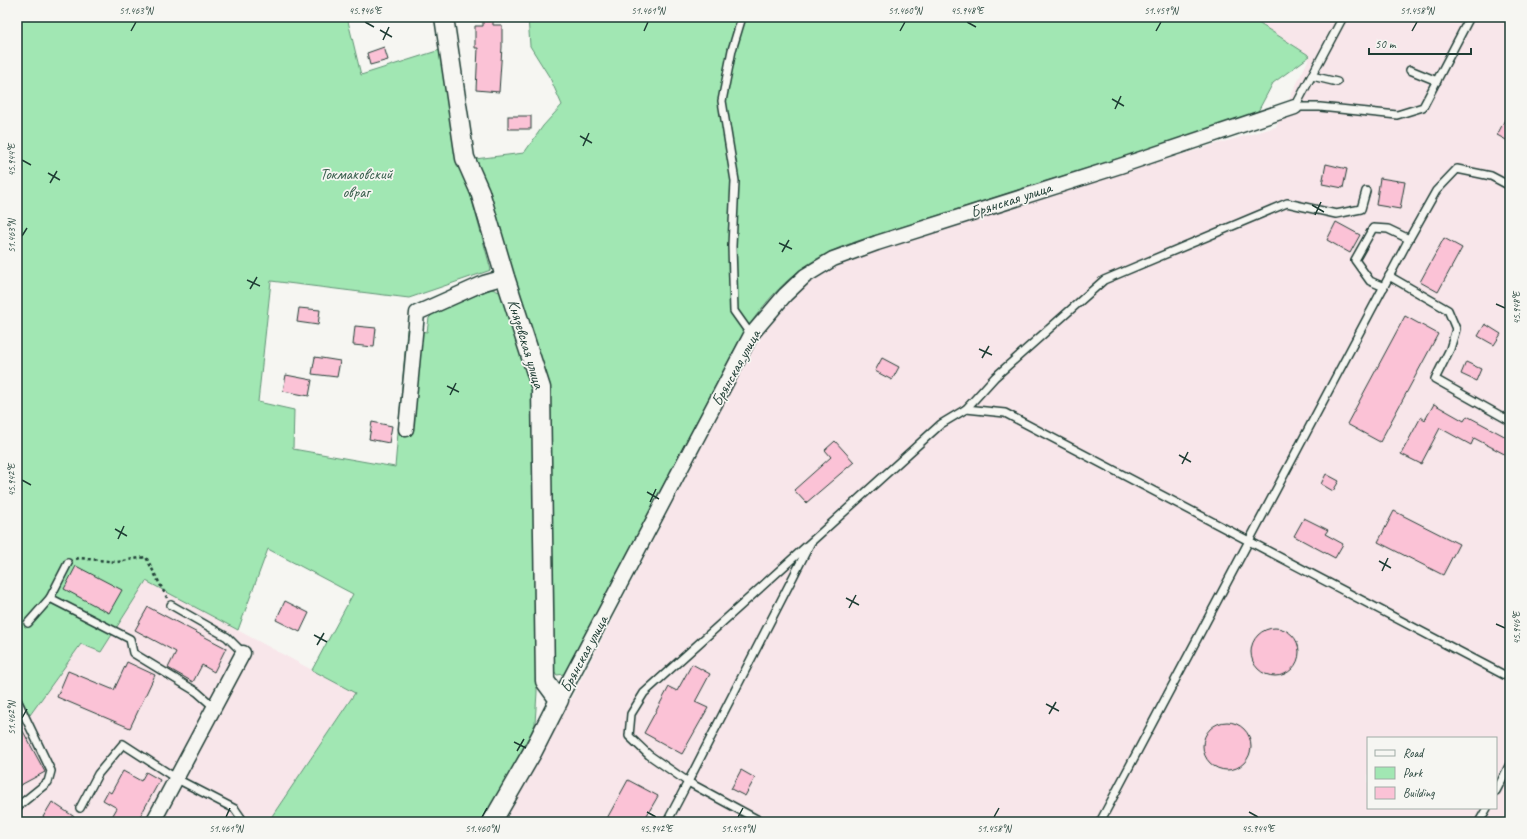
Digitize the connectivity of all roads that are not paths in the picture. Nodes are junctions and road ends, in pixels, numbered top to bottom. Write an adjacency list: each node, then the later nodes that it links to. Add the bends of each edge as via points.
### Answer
1 (444, 17): 14 (street, Князевская улица, via 465,158 480,192)
2 (742, 17): 16 (lane, via 732,50 722,101 735,181 732,246 734,311)
3 (1343, 17): 6 (lane)
4 (1470, 17): 7 (lane)
5 (1410, 70): 7 (lane)
6 (1312, 76): 8 (lane); 9 (lane)
7 (1437, 81): 9 (lane, via 1423,107 1397,115)
8 (1337, 82)
9 (1295, 107): 16 (street, Брянская улица, via 833,259 805,276 784,295)
10 (1510, 186): 12 (lane, via 1491,176 1457,169 1436,191)
11 (1366, 191): 17 (lane, via 1361,209 1336,214 1287,203 1104,280 995,377)
12 (1409, 239): 13 (lane); 15 (lane, via 1388,229 1372,228 1355,260 1370,281)
13 (1390, 276): 15 (lane); 18 (lane, via 1448,310 1456,328 1450,349 1435,379)
14 (505, 277): 19 (street, via 484,283 417,313); 29 (street, Князевская улица, via 541,388 544,681)
15 (1384, 287): 20 (lane)
16 (751, 335): 29 (street, Брянская улица)
17 (966, 409): 20 (lane, via 1005,413); 21 (lane, via 941,424)
18 (1510, 422)
19 (406, 429)
20 (1250, 541): 27 (lane); 43 (lane)
21 (811, 542): 33 (lane); 33 (lane, via 644,693 631,714 629,736 649,755)
22 (68, 563): 23 (lane)
23 (50, 598): 25 (lane); 30 (lane, via 130,639 133,652 197,692)
24 (171, 605): 26 (lane, via 227,637)
25 (28, 623)
26 (243, 653): 30 (street)
27 (1510, 678)
28 (17, 700): 35 (lane, via 51,771 48,782)
29 (559, 700): 40 (street, Брянская улица)
30 (214, 708): 32 (street)
31 (1510, 764): 34 (lane)
32 (177, 779): 36 (lane, via 123,744 98,774); 38 (street); 39 (lane, via 235,808)
33 (688, 782): 41 (lane); 42 (lane)
34 (1497, 789)
35 (17, 807)
36 (80, 808)
37 (1486, 809): 44 (lane)
38 (153, 822)
39 (244, 822)
40 (492, 822)
41 (667, 822)
42 (762, 822)
43 (1100, 822)
44 (1479, 822)

